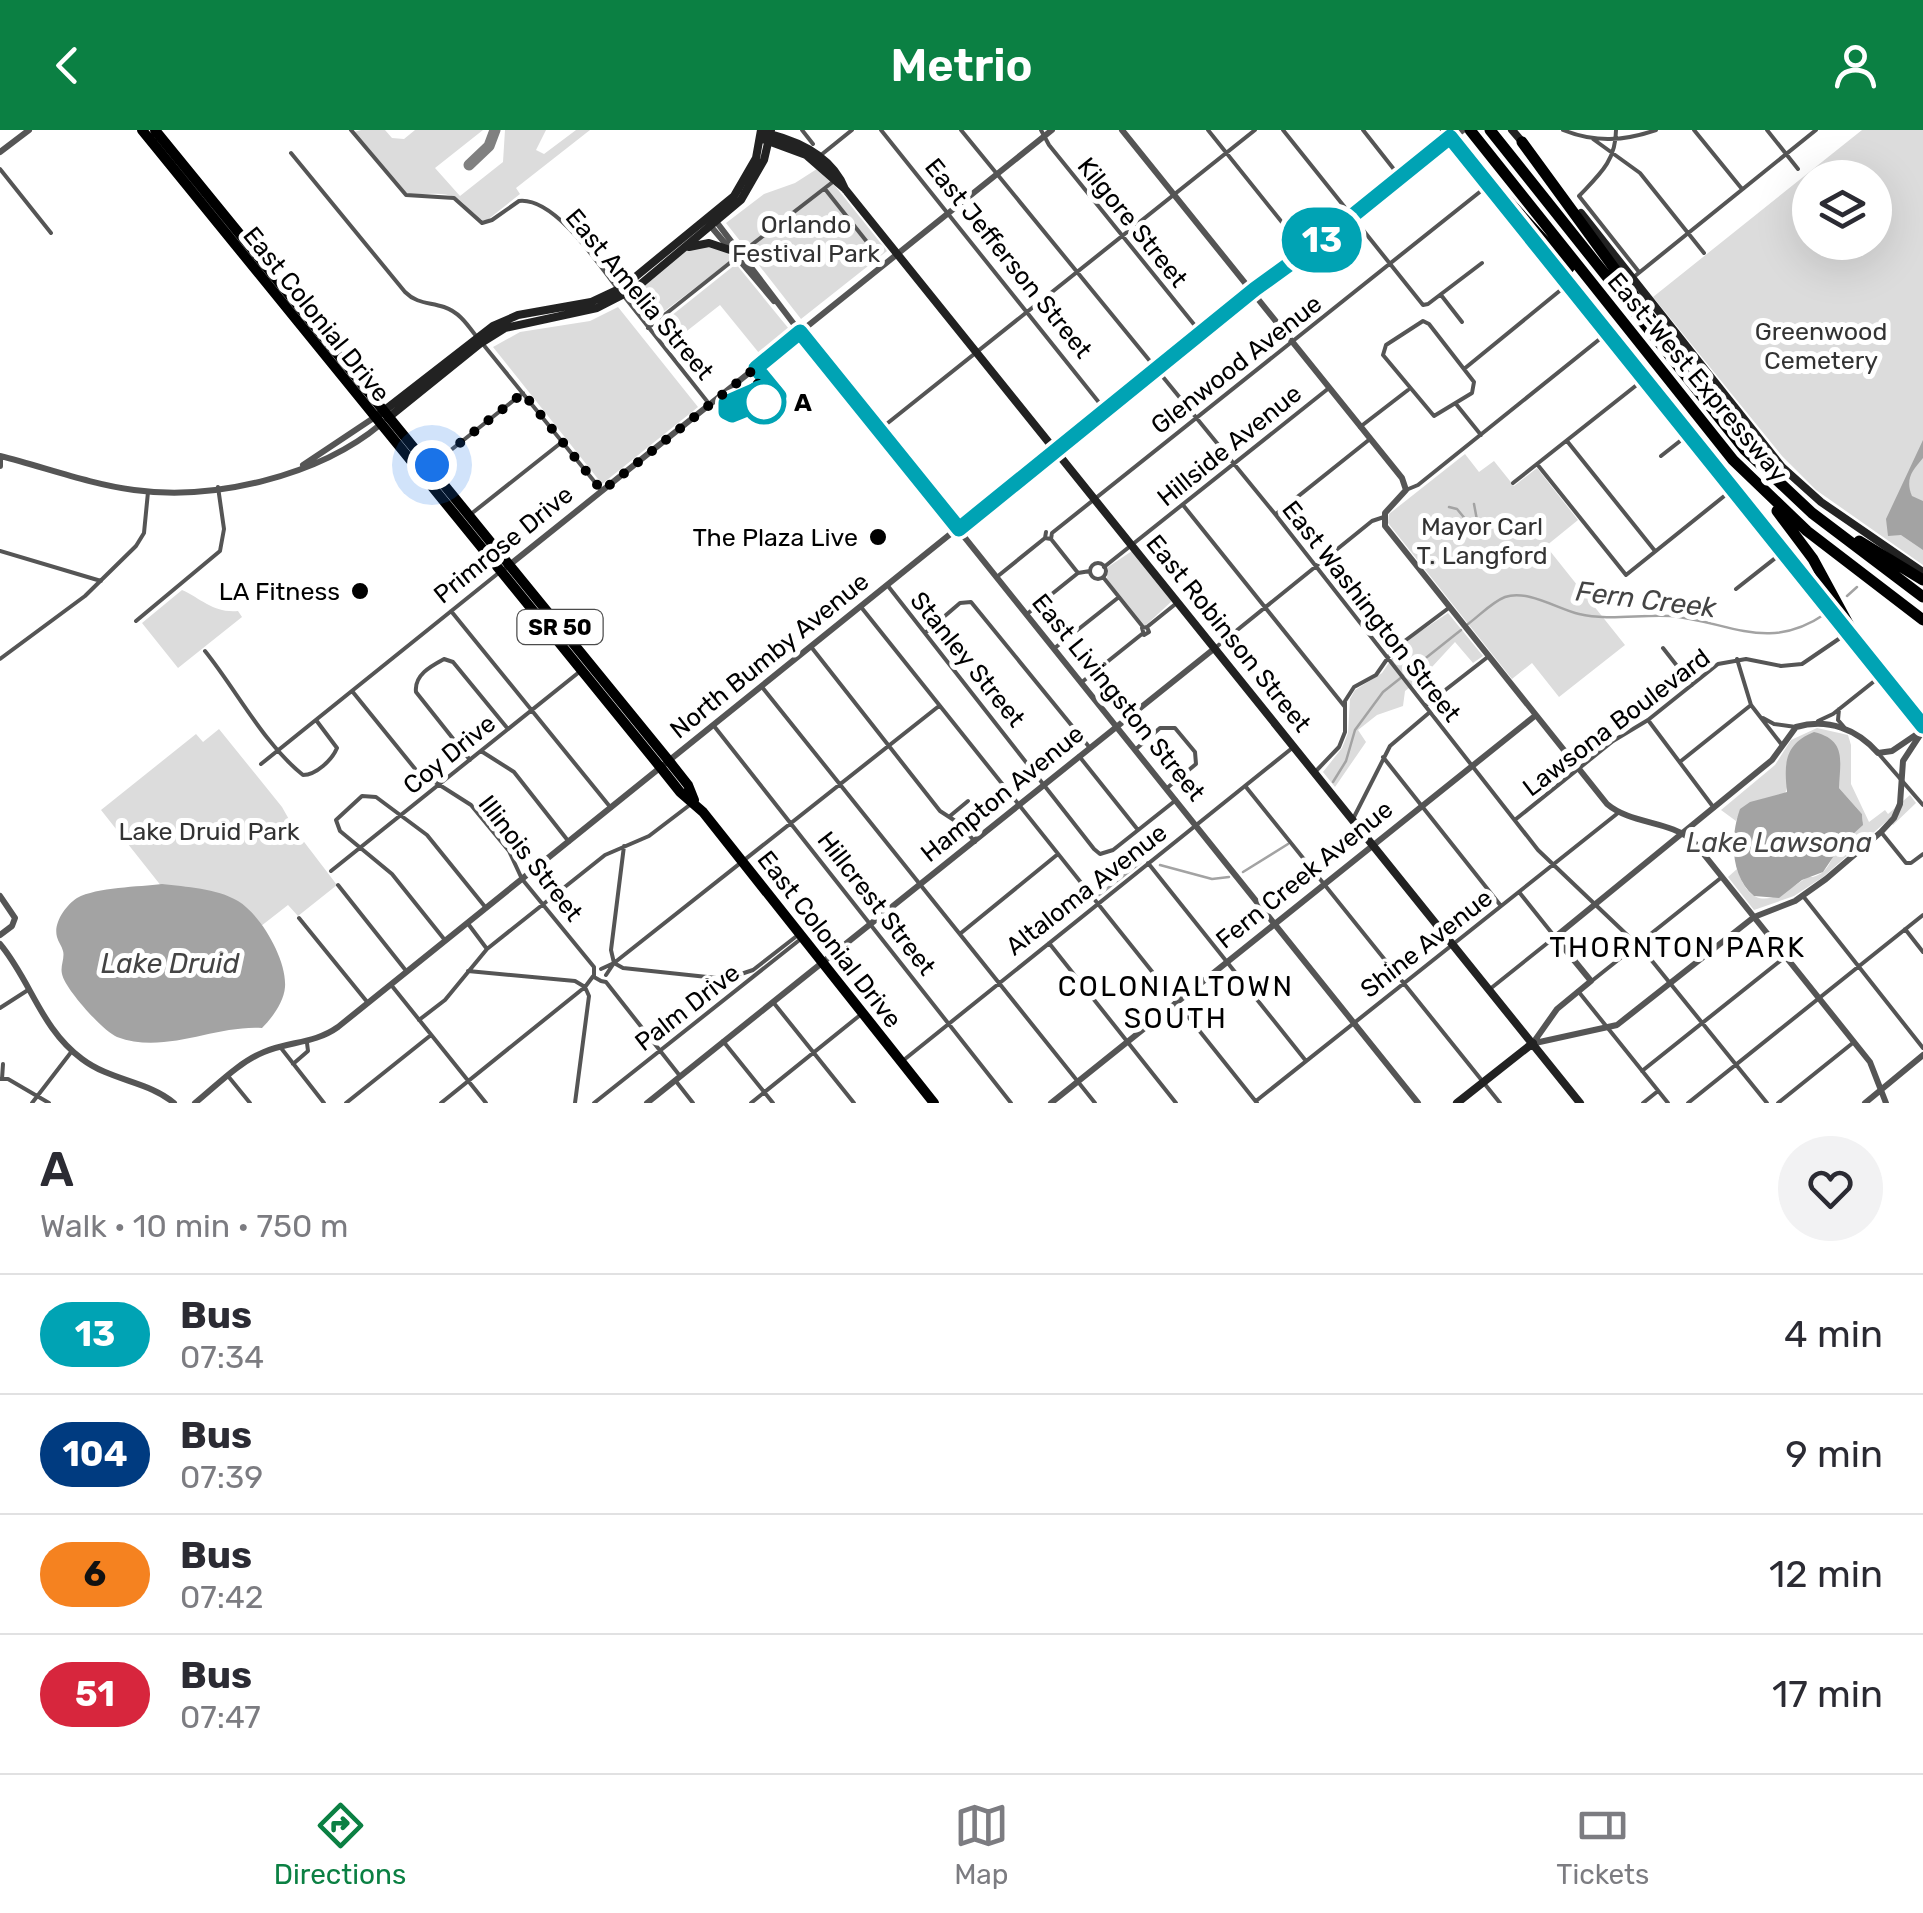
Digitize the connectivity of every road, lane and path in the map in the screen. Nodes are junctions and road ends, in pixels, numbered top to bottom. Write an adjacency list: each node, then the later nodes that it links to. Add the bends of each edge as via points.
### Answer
1 (29, 130): 31 (street)
2 (142, 130): 49 (highway, East Colonial Drive / SR 50)
3 (155, 130): 49 (highway, East Colonial Drive / SR 50)
4 (351, 130): 66 (street, East Amelia Street, via 406,195 454,198 482,223 519,201 538,203)
5 (802, 130): 30 (street)
6 (852, 130): 36 (street)
7 (882, 130): 47 (street, East Jefferson Street)
8 (962, 130): 39 (street, East Washington Street)
9 (1052, 130): 24 (street, Primrose Drive)
10 (1122, 130): 46 (street)
11 (1208, 130): 32 (street)
12 (1254, 130): 32 (street)
13 (1283, 130): 48 (street)
14 (1363, 130): 40 (street)
15 (1490, 130): 97 (highway, East-West Expressway)
16 (1512, 130): 29 (main road)
17 (1563, 130): 27 (street)
18 (1616, 130): 28 (street)
19 (1656, 130): 28 (street)
20 (1694, 130): 45 (street)
21 (1767, 130): 35 (street)
22 (1816, 130): 35 (street)
23 (1449, 132): 25 (street, North Bumby Avenue); 40 (street, North Bumby Avenue); 42 (main road)
24 (1043, 133): 39 (street, Primrose Drive); 53 (street, Kilgore Street)
25 (1470, 133): 72 (highway, East-West Expressway)
26 (765, 134): 30 (main road, East Robinson Street); 41 (main road, East Robinson Street, via 806,155); 50 (main road, via 764,160 750,188)
27 (1592, 139): 28 (street); 33 (street)
28 (1616, 140): 33 (street)
29 (1522, 142): 63 (main road); 97 (highway)
30 (809, 143): 36 (main road, East Robinson Street)
31 (0, 152)
32 (1226, 152): 46 (street); 57 (street)
33 (1613, 152): 52 (street, via 1640,173); 63 (street, via 1579,196)
34 (292, 153): 76 (street, via 411,298 448,308)
35 (1786, 154): 37 (street); 45 (street)
36 (820, 156): 44 (main road, East Robinson Street)
37 (1792, 162)
38 (0, 169): 51 (street)
39 (998, 175): 47 (street, Primrose Drive); 62 (street, East Washington Street)
40 (1400, 177): 48 (street, North Bumby Avenue)
41 (834, 181): 43 (street); 44 (main road, East Robinson Street)
42 (1488, 186): 61 (street, Glenwood Avenue); 64 (main road); 72 (highway)
43 (825, 188): 55 (street); 56 (street)
44 (845, 188): 59 (main road, East Robinson Street)
45 (1742, 189): 52 (street)
46 (1173, 194): 53 (street); 65 (street)
47 (948, 214): 59 (street, Primrose Drive); 69 (street, East Jefferson Street)
48 (1352, 216): 57 (street, North Bumby Avenue); 61 (street)
49 (220, 218): 68 (highway, East Colonial Drive / SR 50); 68 (highway, East Colonial Drive / SR 50, via 262,279)
50 (712, 222): 54 (main road); 55 (street, East Livingston Street); 66 (main road)
51 (51, 232)
52 (1688, 233): 58 (street); 63 (street)
53 (1122, 236): 62 (street); 74 (street, Kilgore Street)
54 (685, 248): 55 (main road, via 709,243); 66 (main road)
55 (739, 252): 71 (street); 73 (street, East Livingston Street)
56 (875, 252)
57 (1305, 252): 65 (street, North Bumby Avenue)
58 (1704, 253)
59 (898, 254): 73 (street, Primrose Drive); 78 (main road, East Robinson Street)
60 (1482, 262): 67 (street)
61 (1390, 264): 67 (street, via 1423,305); 77 (street, Glenwood Avenue)
62 (1076, 271): 69 (street); 79 (street, East Washington Street)
63 (1635, 275): 128 (main road, via 1792,477)
64 (1568, 284): 75 (main road); 80 (street)
65 (1251, 292): 74 (street, North Bumby Avenue); 77 (street)
66 (621, 293): 71 (street, East Amelia Street); 76 (main road, via 518,315)
67 (1441, 295): 70 (street)
68 (289, 304): 89 (highway, East Colonial Drive / SR 50); 89 (highway, East Colonial Drive / SR 50, via 335,352)
69 (1026, 312): 78 (street); 87 (street, East Jefferson Street)
70 (1462, 322)
71 (648, 328): 86 (street, East Amelia Street)
72 (1627, 330): 107 (highway, East-West Expressway)
73 (800, 332): 86 (street, Primrose Drive); 91 (street, East Livingston Street)
74 (1200, 333): 79 (street, North Bumby Avenue)
75 (1607, 333): 81 (main road); 93 (street)
76 (479, 340): 84 (street); 89 (main road)
77 (1292, 342): 82 (street); 88 (street, Glenwood Avenue)
78 (978, 352): 91 (street); 98 (main road, East Robinson Street)
79 (1156, 369): 87 (street, North Bumby Avenue); 88 (street, East Washington Street)
80 (1464, 369): 83 (street, via 1429,324 1417,322 1383,350); 85 (street, via 1475,388)
81 (1644, 379): 92 (main road); 95 (street)
82 (1329, 388): 90 (street); 101 (street, Hillside Avenue)
83 (1408, 389): 85 (street, via 1434,416); 90 (street)
84 (523, 393): 96 (street); 104 (street)
85 (1456, 404): 93 (street)
86 (710, 405): 110 (street, Primrose Drive)
87 (1105, 410): 98 (street, North Bumby Avenue)
88 (1197, 417): 101 (street, East Washington Street); 112 (street, Glenwood Avenue)
89 (382, 418): 104 (highway, East Colonial Drive / SR 50); 106 (street, via 346,448 294,472)
90 (1360, 426): 94 (street)
91 (879, 430): 118 (street, East Livingston Street)
92 (1688, 434): 100 (street); 108 (main road)
93 (1481, 435): 109 (street)
94 (1370, 439): 109 (street); 115 (street)
95 (1566, 440): 102 (street); 122 (street)
96 (562, 442): 110 (street); 116 (street)
97 (1746, 450): 114 (highway, East-West Expressway)
98 (1056, 451): 112 (main road, East Robinson Street); 118 (street, North Bumby Avenue)
99 (0, 456): 103 (street); 111 (street)
100 (1661, 456)
101 (1234, 464): 113 (street, Hillside Avenue); 115 (street, East Washington Street)
102 (1537, 464): 105 (street); 122 (street, via 1626,574)
103 (0, 466)
104 (425, 470): 116 (highway, East Colonial Drive / SR 50)
105 (1513, 483)
106 (218, 487): 111 (street); 145 (street, via 220,551)
107 (1759, 488): 144 (highway, East-West Expressway); 154 (highway, via 1813,560)
108 (1733, 489): 122 (street); 123 (main road)
109 (1406, 490): 117 (street)
110 (602, 491): 126 (street, Primrose Drive)
111 (148, 492): 133 (street, via 139,542)
112 (1095, 499): 119 (street, Glenwood Avenue); 120 (main road, East Robinson Street)
113 (1183, 505): 120 (street, Hillside Avenue); 139 (street)
114 (1812, 513): 132 (highway); 137 (highway, East-West Expressway)
115 (1275, 514): 124 (street, East Washington Street)
116 (463, 517): 126 (highway, East Colonial Drive / SR 50)
117 (1384, 517): 124 (street, Hampton Avenue); 140 (street)
118 (959, 529): 130 (street, East Livingston Street); 134 (street, North Bumby Avenue)
119 (1050, 537): 129 (street); 130 (street, Glenwood Avenue)
120 (1132, 545): 125 (street, Hillside Avenue); 138 (main road, East Robinson Street)
121 (0, 551): 133 (street)
122 (1655, 551)
123 (1784, 552): 135 (street); 148 (main road)
124 (1316, 566): 139 (street, Hampton Avenue); 156 (street, East Washington Street)
125 (1104, 567): 127 (street, via 1096,564); 131 (street)
126 (505, 568): 142 (street, Primrose Drive); 159 (highway, East Colonial Drive / SR 50)
127 (1090, 571): 129 (street); 131 (street)
128 (1923, 572)
129 (1078, 573): 143 (street)
130 (998, 577): 143 (street, East Livingston Street)
131 (1103, 577): 136 (street)
132 (1923, 580)
133 (101, 581): 157 (street)
134 (888, 586): 141 (street, North Bumby Avenue); 147 (street, Stanley Street)
135 (1736, 590)
136 (1119, 597): 146 (street); 152 (street)
137 (1923, 597)
138 (1178, 602): 146 (street); 150 (main road, East Robinson Street)
139 (1266, 606): 150 (street, Hampton Avenue); 167 (street)
140 (1450, 607): 155 (street); 156 (street)
141 (860, 608): 149 (street, North Bumby Avenue); 166 (street)
142 (451, 611): 164 (street, Primrose Drive); 170 (street)
143 (1027, 614): 152 (street, East Livingston Street)
144 (1923, 620)
145 (136, 621)
146 (1144, 629): 161 (street)
147 (925, 633): 186 (street, via 960,603 971,602); 203 (street, Stanley Street)
148 (1849, 633): 154 (main road); 158 (street, Lawsona Boulevard, via 1794,666)
149 (812, 647): 163 (street, North Bumby Avenue); 184 (street)
150 (1215, 648): 178 (street, Hampton Avenue); 185 (main road, East Robinson Street)
151 (1662, 648): 162 (street)
152 (1055, 649): 161 (street, East Livingston Street)
153 (206, 651): 187 (street)
154 (1864, 653): 160 (main road)
155 (1489, 656): 168 (street); 172 (street)
156 (1388, 657): 167 (street, via 1376,675 1354,688); 168 (street, East Washington Street)
157 (0, 659)
158 (1737, 659): 162 (street, Lawsona Boulevard, via 1718,664); 165 (street)
159 (585, 667): 170 (street, Coy Drive); 196 (highway, East Colonial Drive / SR 50)
160 (1879, 677): 169 (street); 182 (main road)
161 (1082, 682): 178 (street, East Livingston Street)
162 (1692, 685): 175 (street, Lawsona Boulevard)
163 (762, 687): 177 (street, North Bumby Avenue); 201 (street)
164 (352, 692): 174 (street, Primrose Drive); 202 (street, Illinois Street, via 416,770)
165 (1751, 705): 173 (street); 194 (street)
166 (939, 706): 184 (street); 212 (street)
167 (1345, 706): 199 (street, via 1339,747)
168 (1425, 706): 171 (street, East Washington Street)
169 (1839, 709): 176 (street); 180 (street)
170 (531, 710): 181 (street, Coy Drive); 214 (street)
171 (1430, 712): 192 (street); 197 (street, East Washington Street)
172 (1536, 715): 197 (street, Fern Creek Avenue); 198 (street)
173 (1760, 715): 179 (street); 183 (street)
174 (316, 720): 187 (street, Primrose Drive); 187 (street, via 337,748 332,757 311,774 299,773)
175 (1648, 720): 194 (street); 198 (street, Lawsona Boulevard)
176 (1814, 723): 179 (street); 180 (street)
177 (713, 726): 196 (street, North Bumby Avenue); 221 (street, Hillcrest Street)
178 (1117, 726): 186 (street, Hampton Avenue); 188 (street, East Livingston Street)
179 (1796, 727): 183 (street)
180 (1845, 728): 190 (street)
181 (508, 729): 189 (street, Coy Drive); 193 (street, via 448,659 420,676 416,692)
182 (1923, 729): 190 (street, via 1892,752); 200 (street, via 1906,754)
183 (1782, 745): 215 (street)
184 (890, 746): 201 (street); 217 (street)
185 (1294, 746): 199 (main road, East Robinson Street); 204 (street, Altaloma Avenue)
186 (1090, 748): 191 (street, Hampton Avenue)
187 (279, 750): 195 (street, Primrose Drive)
188 (1136, 750): 205 (street, East Livingston Street); 205 (street, via 1171,726 1195,752 1196,764)
189 (481, 751): 193 (street, Coy Drive); 226 (street, via 514,772)
190 (1878, 753): 200 (street)
191 (1078, 756): 203 (street, Hampton Avenue); 223 (street)
192 (1383, 757): 213 (street); 220 (street)
193 (470, 760): 202 (street, Coy Drive)
194 (1681, 761): 215 (street)
195 (261, 764)
196 (665, 765): 209 (highway, East Colonial Drive / SR 50, via 688,785); 214 (street, North Bumby Avenue)
197 (1472, 766): 213 (street, Fern Creek Avenue); 219 (street, East Washington Street)
198 (1579, 768): 216 (street); 219 (street, Lawsona Boulevard)
199 (1315, 771): 220 (main road, East Robinson Street)
200 (1901, 778): 206 (street); 207 (street)
201 (841, 784): 221 (street); 239 (street)
202 (439, 785): 218 (street, Coy Drive); 238 (street, Illinois Street, via 471,805 509,851)
203 (1044, 785): 212 (street, Hampton Avenue); 223 (street, Stanley Street, via 1100,854)
204 (1245, 785): 222 (street, Altaloma Avenue); 240 (street)
205 (1167, 788): 208 (street, East Livingston Street)
206 (1901, 797): 207 (street); 224 (street)
207 (1916, 797): 211 (street)
208 (1176, 800): 222 (street, East Livingston Street); 223 (street)
209 (694, 801): 229 (street, via 650,836); 233 (highway, East Colonial Drive / SR 50)
210 (968, 802): 217 (street)
211 (1923, 805)
212 (1019, 806): 227 (street, Hampton Avenue); 231 (street)
213 (1421, 806): 228 (street, Fern Creek Avenue); 248 (street)
214 (611, 808): 226 (street, North Bumby Avenue)
215 (1714, 808): 225 (street)
216 (1618, 813): 225 (street); 235 (street, Shine Avenue)
217 (950, 816): 227 (street)
218 (399, 817): 230 (street, Coy Drive); 230 (street, via 376,797 362,796 336,820); 249 (street, via 427,835)
219 (1516, 819): 235 (street, East Washington Street)
220 (1353, 820): 228 (main road, East Robinson Street)
221 (792, 824): 233 (street); 254 (street, Hillcrest Street)
222 (1196, 824): 234 (street, Altaloma Avenue); 255 (street, East Livingston Street)
223 (1138, 830)
224 (1882, 832): 232 (street, via 1908,863); 244 (street)
225 (1683, 834): 237 (street); 247 (street)
226 (569, 842): 238 (street, North Bumby Avenue)
227 (975, 842): 239 (street, Hampton Avenue)
228 (1374, 844): 240 (street, Fern Creek Avenue); 263 (main road, East Robinson Street)
229 (624, 846): 245 (street); 271 (street)
230 (360, 848): 236 (street, Coy Drive); 261 (street, via 392,874)
231 (1058, 854): 246 (street); 258 (street)
232 (1923, 854)
233 (744, 862): 259 (highway, East Colonial Drive / SR 50); 271 (street)
234 (1148, 863): 246 (street, Altaloma Avenue); 270 (street)
235 (1554, 866): 242 (street, Shine Avenue); 247 (street, East Washington Street)
236 (331, 871)
237 (1722, 877): 251 (street); 265 (street)
238 (522, 879): 245 (street, Illinois Street); 249 (street, North Bumby Avenue)
239 (921, 884): 254 (street, Hampton Avenue); 258 (street)
240 (1325, 884): 255 (street, Fern Creek Avenue); 280 (street)
241 (338, 886): 275 (street)
242 (1519, 892): 248 (street, Shine Avenue); 260 (street)
243 (0, 896): 257 (street, via 15,918)
244 (1803, 896): 251 (street); 272 (street)
245 (543, 904): 266 (street); 273 (street, Illinois Street)
246 (1098, 904): 262 (street, Altaloma Avenue); 290 (street)
247 (1594, 905): 260 (street); 265 (street, East Washington Street)
248 (1501, 906): 263 (street, Shine Avenue)
249 (486, 908): 253 (street, North Bumby Avenue)
250 (1923, 915): 256 (street)
251 (1754, 917): 268 (street); 281 (street)
252 (299, 918): 291 (street)
253 (467, 923): 261 (street, North Bumby Avenue); 266 (street)
254 (872, 923): 269 (street, Hampton Avenue); 295 (street, Hillcrest Street)
255 (1275, 923): 270 (street, Fern Creek Avenue); 296 (street, East Livingston Street)
256 (1905, 930): 267 (street); 272 (street)
257 (0, 934)
258 (960, 934): 278 (street)
259 (801, 936): 269 (highway, East Colonial Drive / SR 50); 277 (street, Palm Drive, via 752,970); 287 (street, Palm Drive)
260 (1555, 937): 279 (street); 284 (street)
261 (446, 941): 275 (street, North Bumby Avenue)
262 (1048, 943): 278 (street, Altaloma Avenue); 302 (street)
263 (1453, 943): 280 (street, Shine Avenue); 284 (main road, East Robinson Street)
264 (0, 944): 285 (street)
265 (1638, 945): 279 (street); 281 (street, East Washington Street)
266 (487, 950): 274 (street)
267 (1923, 952)
268 (1785, 957): 288 (street); 297 (street)
269 (822, 962): 289 (street, Hampton Avenue); 293 (highway, East Colonial Drive / SR 50)
270 (1227, 962): 290 (street, Fern Creek Avenue); 311 (street)
271 (614, 963): 273 (street); 276 (street); 277 (street)
272 (1859, 966): 288 (street); 309 (street)
273 (596, 970): 276 (street); 276 (street); 283 (street)
274 (468, 971): 283 (street); 294 (street)
275 (407, 972): 282 (street, North Bumby Avenue)
276 (603, 979): 283 (street); 307 (street)
277 (726, 979): 287 (street)
278 (998, 982): 295 (street, Altaloma Avenue); 322 (street)
279 (1590, 982): 286 (street)
280 (1404, 983): 296 (street, Shine Avenue); 323 (street)
281 (1670, 984): 297 (street, East Washington Street); 298 (street)
282 (391, 985): 291 (street, North Bumby Avenue); 294 (street)
283 (585, 986): 321 (street); 340 (street)
284 (1490, 989): 305 (main road, East Robinson Street)
285 (28, 990): 292 (street); 308 (street)
286 (1578, 991): 298 (street); 305 (street)
287 (731, 994): 307 (street, Palm Drive)
288 (1819, 998): 303 (street); 316 (street)
289 (773, 1002): 301 (street, Hampton Avenue); 310 (street)
290 (1177, 1002): 302 (street, Fern Creek Avenue); 330 (street)
291 (368, 1003): 304 (street, North Bumby Avenue)
292 (0, 1008)
293 (863, 1013): 310 (street); 313 (highway, East Colonial Drive / SR 50)
294 (420, 1020): 299 (street)
295 (948, 1023): 313 (street, Altaloma Avenue); 348 (street, Hillcrest Street)
296 (1354, 1023): 311 (street, Shine Avenue); 352 (street, East Livingston Street)
297 (1702, 1023): 316 (street, East Washington Street); 317 (street)
298 (1608, 1029): 300 (street); 317 (street)
299 (431, 1035): 321 (street); 337 (street)
300 (1556, 1037): 305 (street); 312 (street, via 1547,1048)
301 (723, 1041): 319 (street, Hampton Avenue); 326 (street)
302 (1128, 1041): 322 (street, Fern Creek Avenue); 351 (street)
303 (1854, 1042): 324 (street); 360 (street)
304 (307, 1043): 306 (street, North Bumby Avenue); 315 (street, North Bumby Avenue, via 308,1051)
305 (1534, 1043): 312 (main road, East Robinson Street); 323 (main road)
306 (280, 1047): 315 (street); 318 (street, North Bumby Avenue)
307 (660, 1050): 319 (street); 327 (street, Palm Drive)
308 (72, 1051): 328 (street); 333 (street, via 107,1075)
309 (1923, 1052): 324 (street)
310 (814, 1053): 326 (street); 347 (street)
311 (1306, 1061): 330 (street, Shine Avenue)
312 (1548, 1061): 355 (main road, East Robinson Street)
313 (902, 1062): 329 (highway, East Colonial Drive / SR 50)
314 (3, 1064): 320 (street)
315 (293, 1064): 336 (street)
316 (1736, 1064): 358 (street); 359 (street, East Washington Street)
317 (1642, 1071): 325 (street)
318 (228, 1076): 334 (street, North Bumby Avenue); 335 (street)
319 (677, 1078): 343 (street, Hampton Avenue); 344 (street)
320 (1, 1079): 328 (street)
321 (468, 1081): 338 (street); 339 (street)
322 (1078, 1081): 349 (street, Fern Creek Avenue); 350 (street)
323 (1483, 1082): 353 (main road); 354 (street)
324 (1882, 1090): 361 (street); 362 (street)
325 (1658, 1091): 356 (street); 357 (street)
326 (764, 1092): 345 (street); 346 (street)
327 (605, 1095): 341 (street, Palm Drive); 342 (street)
328 (38, 1096): 331 (street); 332 (street)
329 (928, 1099)
330 (1256, 1102)
331 (32, 1103)
332 (49, 1103)
333 (174, 1103)
334 (195, 1103)
335 (250, 1103)
336 (324, 1103)
337 (346, 1103)
338 (441, 1103)
339 (486, 1103)
340 (575, 1103)
341 (594, 1103)
342 (611, 1103)
343 (648, 1103)
344 (693, 1103)
345 (751, 1103)
346 (773, 1103)
347 (854, 1103)
348 (1011, 1103)
349 (1051, 1103)
350 (1096, 1103)
351 (1176, 1103)
352 (1418, 1103)
353 (1457, 1103)
354 (1500, 1103)
355 (1580, 1103)
356 (1643, 1103)
357 (1668, 1103)
358 (1688, 1103)
359 (1766, 1103)
360 (1778, 1103)
361 (1865, 1103)
362 (1886, 1103)

